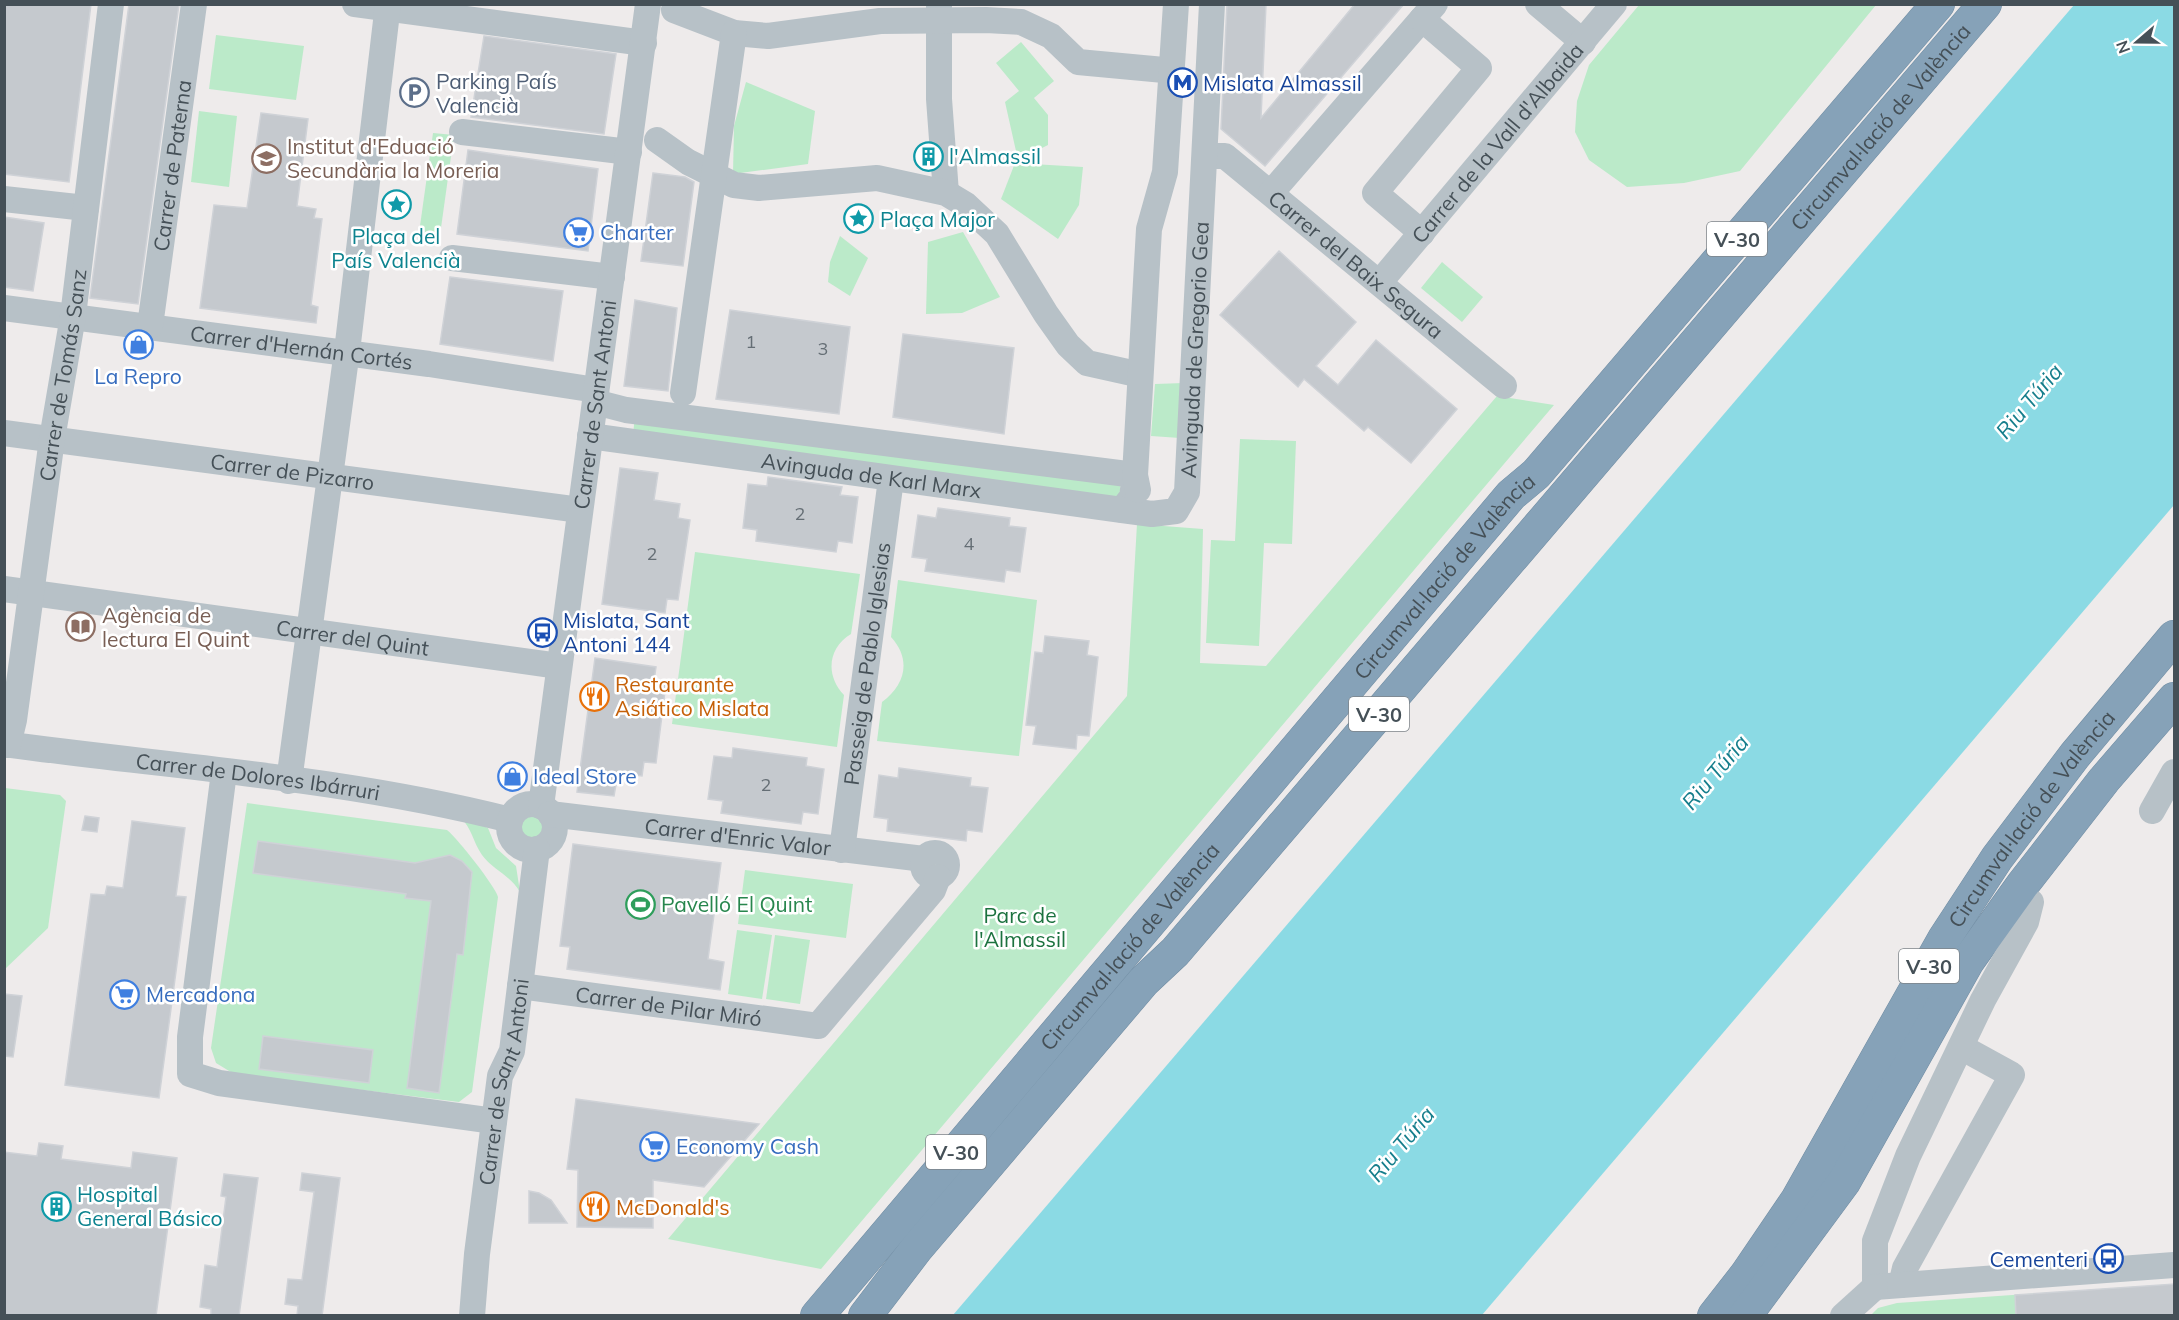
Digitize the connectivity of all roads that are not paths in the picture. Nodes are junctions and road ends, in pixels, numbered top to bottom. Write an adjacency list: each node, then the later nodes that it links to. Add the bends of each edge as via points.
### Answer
1 (111, 4): 27 (street, Carrer de Tomás Sanz)
2 (194, 4): 34 (street, Carrer de Paterna)
3 (355, 4): 11 (street)
4 (648, 4): 17 (street, Carrer de Sant Antoni)
5 (1176, 4): 44 (street, via 1165,172 1149,229)
6 (1212, 4): 22 (street, Avinguda de Gregorio Gea)
7 (1538, 4): 16 (street)
8 (1614, 4): 16 (street, Carrer de la Vall d'Albaida)
9 (1938, 4): 43 (highway, Circumval·lació de València / V-30)
10 (1985, 4): 66 (highway, Circumval·lació de València / V-30, via 1175,952)
11 (387, 7): 17 (street); 35 (street)
12 (674, 10): 15 (street)
13 (939, 12): 15 (street, via 768,36); 18 (street, via 1021,22 1051,36 1078,62); 24 (street, via 939,99)
14 (1429, 12): 25 (street); 28 (street, via 1479,68 1375,193)
15 (734, 33): 23 (street)
16 (1583, 42): 28 (street, Carrer de la Vall d'Albaida)
17 (644, 43): 21 (street, Carrer de Sant Antoni)
18 (1164, 70)
19 (462, 132): 21 (street)
20 (657, 140): 23 (street)
21 (629, 152): 30 (street, Carrer de Sant Antoni)
22 (1205, 156): 25 (street, Carrer del Baix Segura, via 1225,156); 49 (street, Avinguda de Gregorio Gea, via 1187,492 1176,511)
23 (713, 176): 24 (street, via 734,185 759,188 877,178); 38 (street)
24 (946, 193): 36 (street, via 966,205 997,234 1068,345 1087,363)
25 (1271, 193): 31 (street, Carrer del Baix Segura)
26 (4, 199): 27 (street)
27 (86, 208): 33 (street, Carrer de Tomás Sanz)
28 (1422, 233): 31 (street, Carrer de la Vall d'Albaida)
29 (452, 258): 30 (street)
30 (612, 277): 39 (street, Carrer de Sant Antoni)
31 (1380, 282): 37 (street, Carrer del Baix Segura)
32 (4, 308): 33 (street, Carrer d'Hernán Cortés)
33 (73, 316): 34 (street, Carrer d'Hernán Cortés); 42 (street, Carrer de Tomás Sanz)
34 (150, 326): 35 (street, Carrer d'Hernán Cortés)
35 (346, 354): 39 (street, Carrer d'Hernán Cortés); 45 (street)
36 (1132, 373)
37 (1504, 386)
38 (683, 393)
39 (596, 396): 41 (street, Carrer de Sant Antoni); 44 (street, Avinguda de Karl Marx, via 626,410)
40 (4, 433): 42 (street, Carrer de Pizarro)
41 (590, 436): 46 (street, Avinguda de Karl Marx); 47 (street, Carrer de Sant Antoni)
42 (52, 439): 45 (street, Carrer de Pizarro); 51 (street, Carrer de Tomás Sanz)
43 (1536, 474): 66 (highway, via 1518,501 1319,739 1228,866 1162,946); 76 (highway, Circumval·lació de València / V-30, via 1504,504)
44 (1135, 475): 48 (street, via 1132,497); 49 (street, via 1138,494)
45 (331, 476): 47 (street, Carrer de Pizarro); 52 (street)
46 (891, 479): 48 (street, Avinguda de Karl Marx); 64 (street, Passeig de Pablo Iglesias)
47 (580, 510): 54 (street, Carrer de Sant Antoni)
48 (1122, 510): 49 (street, Avinguda de Karl Marx)
49 (1152, 514)
50 (4, 589): 51 (street, Carrer del Quint)
51 (30, 592): 52 (street, Carrer del Quint); 56 (street, Carrer de Tomás Sanz, via 14,720)
52 (309, 630): 54 (street, Carrer del Quint); 59 (street)
53 (2175, 637): 78 (highway, Circumval·lació de València / V-30, via 2075,754 1997,858 1944,939 1797,1200)
54 (559, 666): 60 (street, Carrer de Sant Antoni)
55 (2175, 699): 71 (highway, Circumval·lació de València / V-30, via 2104,780 1968,961)
56 (6, 745): 57 (street, Carrer de Dolores Ibárruri)
57 (224, 772): 59 (street, Carrer de Dolores Ibárruri); 70 (street, via 190,1037 190,1074 219,1083)
58 (2175, 772): 61 (street)
59 (289, 781): 62 (street, Carrer de Dolores Ibárruri, via 451,805)
60 (546, 810): 62 (street, via 524,806); 63 (street, via 554,820 553,836); 64 (street, Carrer d'Enric Valor)
61 (2152, 812)
62 (510, 820): 63 (street, via 510,834 518,845 531,851)
63 (537, 849): 67 (street, Carrer de Sant Antoni)
64 (842, 849): 68 (street, Carrer d'Enric Valor, via 931,868 933,890)
65 (2031, 902): 69 (street, via 2026,922)
66 (1144, 981): 77 (highway, Circumval·lació de València / V-30, via 917,1248)
67 (520, 986): 68 (street, Carrer de Pilar Miró); 70 (street, Carrer de Sant Antoni, via 512,1051 500,1076)
68 (818, 1026)
69 (1961, 1047): 73 (street, via 2012,1074 1905,1268); 74 (street, via 1908,1156 1875,1241)
70 (494, 1121): 75 (street, Carrer de Sant Antoni)
71 (1844, 1182): 79 (highway, Circumval·lació de València / V-30); 80 (highway)
72 (2175, 1265): 73 (street)
73 (1901, 1285): 74 (street)
74 (1875, 1287): 81 (street)
75 (472, 1316)
76 (817, 1316)
77 (865, 1316)
78 (1714, 1316)
79 (1745, 1316)
80 (1768, 1316)
81 (1843, 1316)

